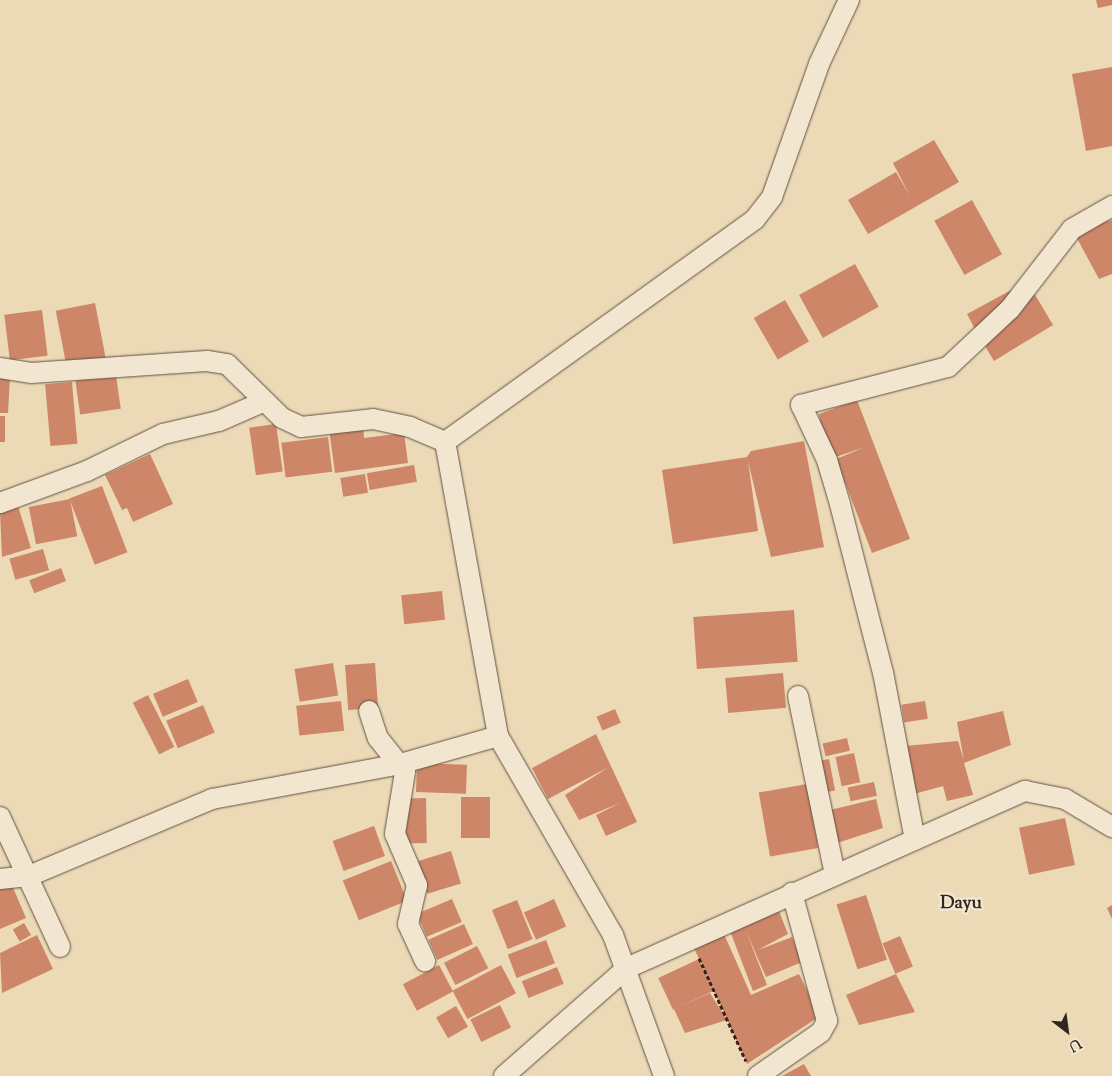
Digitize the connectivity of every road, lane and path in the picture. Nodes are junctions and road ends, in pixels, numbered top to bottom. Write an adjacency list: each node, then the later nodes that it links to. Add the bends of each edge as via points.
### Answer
1 (849, 0): 5 (street, via 819,64 772,197 755,219)
2 (1112, 206): 13 (street, via 1072,229 1010,309 948,368 801,405 827,460 840,504 883,672)
3 (0, 368): 4 (street, via 31,373 206,361 228,364)
4 (263, 402): 5 (street, via 282,418 300,427 373,419 410,427); 6 (street, via 219,421 163,434 88,471)
5 (445, 442): 9 (street)
6 (0, 503)
7 (798, 696): 14 (street)
8 (369, 711): 10 (street, via 378,738)
9 (498, 736): 10 (street); 21 (street, via 613,936)
10 (400, 764): 15 (street, via 200,802); 20 (street, via 405,780 395,834 417,885 408,924)
11 (0, 817): 15 (street)
12 (1112, 827): 13 (street, via 1065,799 1025,791)
13 (915, 840): 14 (street)
14 (834, 874): 17 (street)
15 (29, 876): 16 (street); 19 (street)
16 (0, 879)
17 (792, 893): 18 (street); 22 (street, via 826,1021 821,1032)
18 (689, 937): 21 (street); 22 (path)
19 (60, 947)
20 (425, 961)
21 (627, 968): 23 (street); 24 (street)
22 (754, 1073)
23 (504, 1076)
24 (664, 1076)

